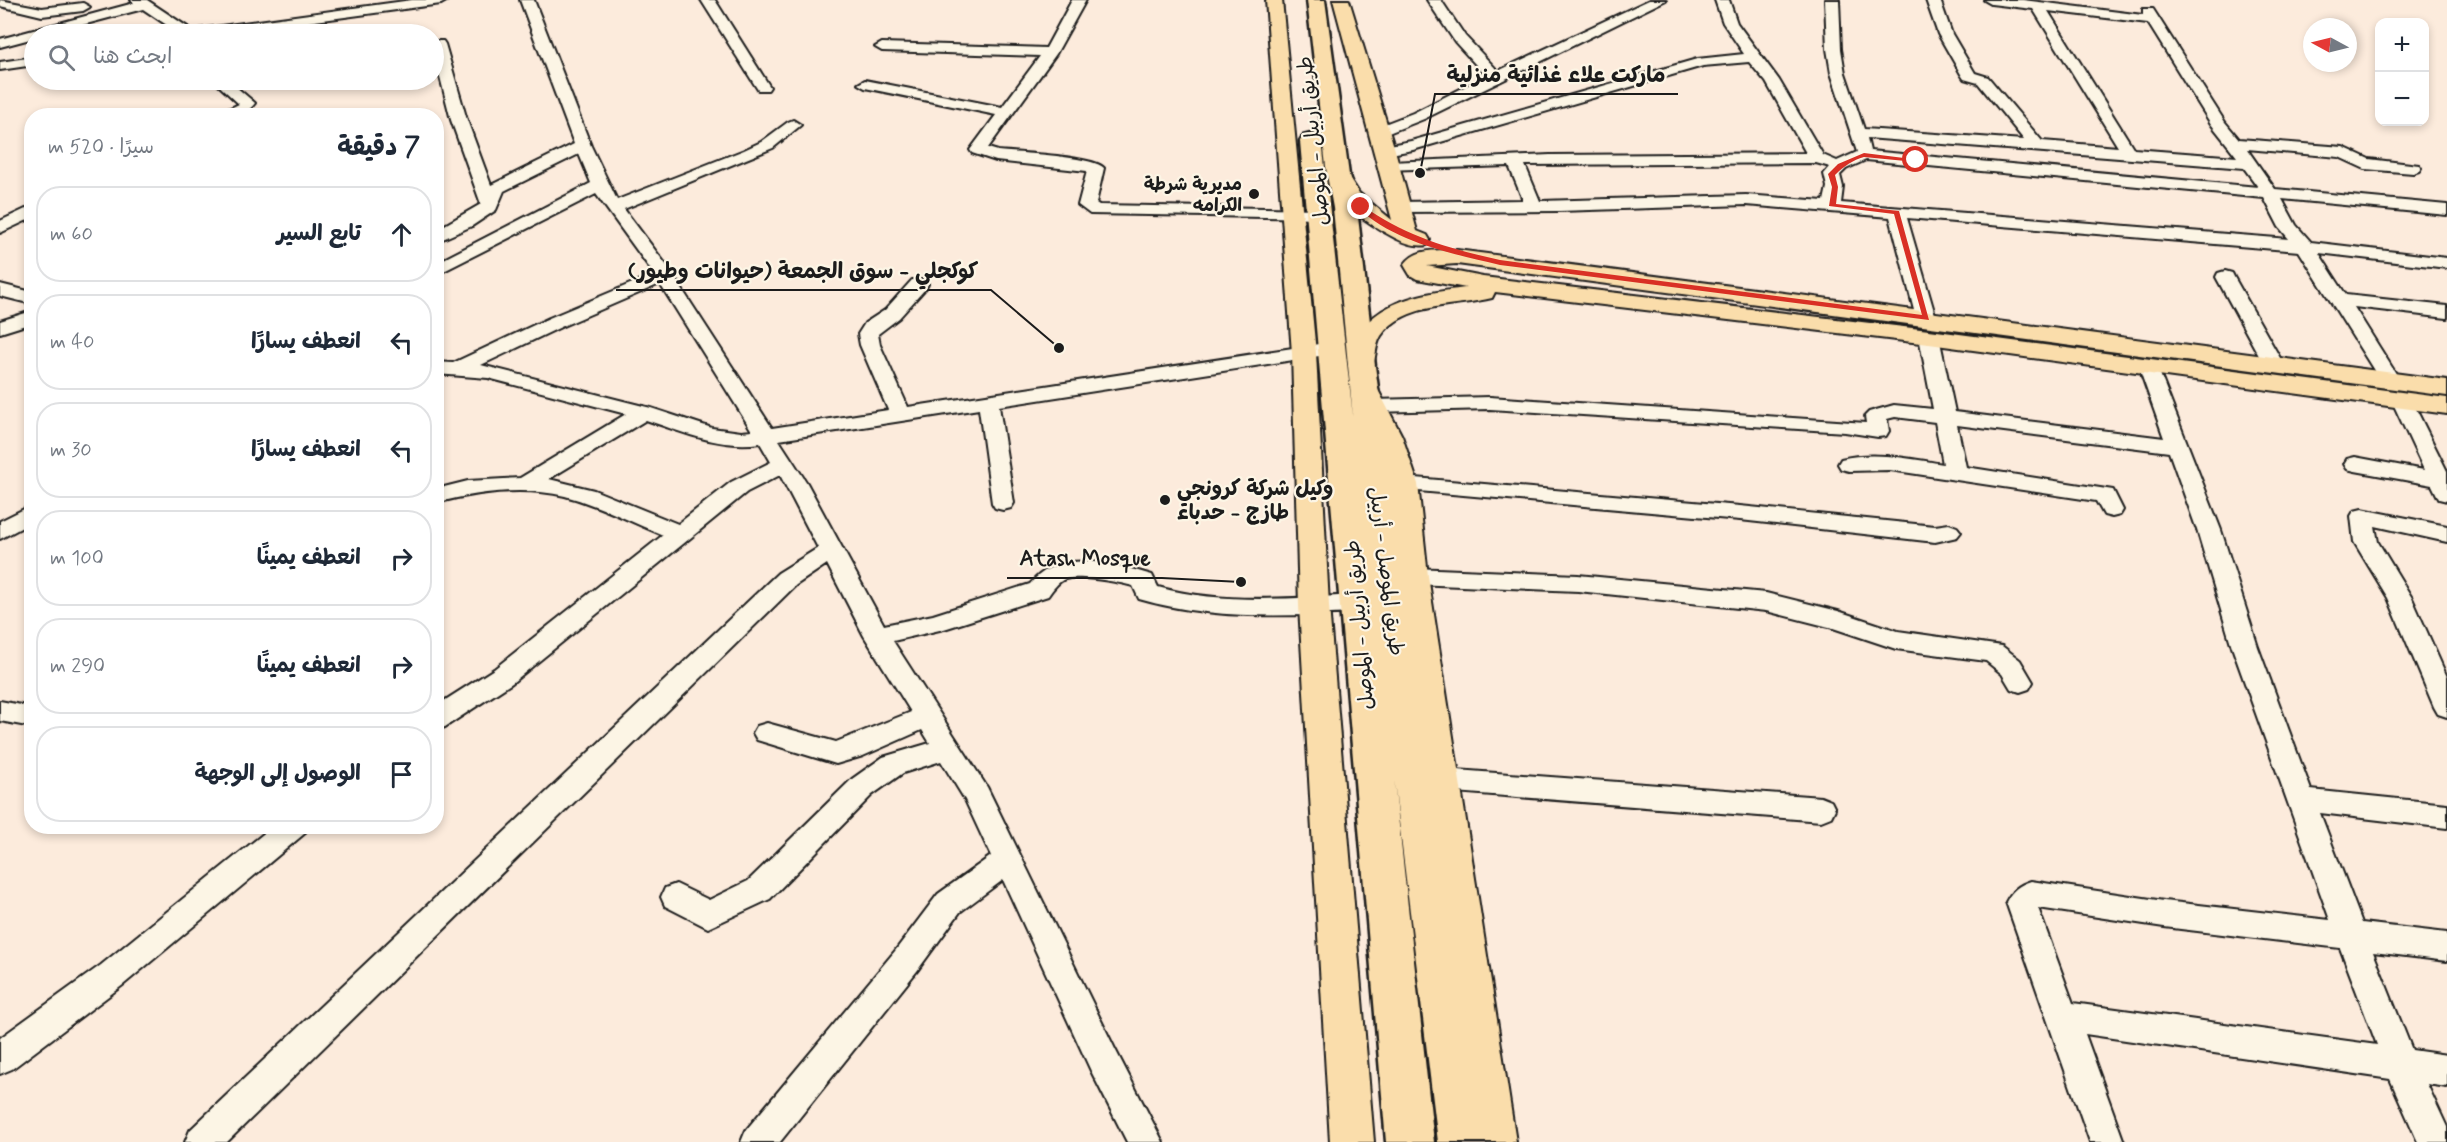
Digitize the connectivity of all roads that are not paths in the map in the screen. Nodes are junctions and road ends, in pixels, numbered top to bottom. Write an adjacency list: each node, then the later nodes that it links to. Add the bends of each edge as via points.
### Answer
1 (127, 0): 18 (street, via 49,12)
2 (441, 0): 22 (street)
3 (527, 0): 46 (street)
4 (708, 0): 37 (street)
5 (1079, 0): 29 (street)
6 (1274, 0): 67 (main road, via 1283,89)
7 (1298, 0): 30 (highway, طريق أربيل - الموصل)
8 (1316, 0): 56 (highway, طريق الموصل - أربيل)
9 (1341, 0): 43 (main road)
10 (1434, 0): 35 (street, via 1460,39)
11 (1659, 0): 35 (street)
12 (1722, 0): 31 (street, via 1730,23)
13 (1832, 0): 44 (street, via 1838,74)
14 (1933, 0): 47 (street, via 1946,34 1970,76 1983,80)
15 (1991, 0): 20 (street)
16 (2088, 0): 21 (street)
17 (324, 1): 22 (street)
18 (0, 2)
19 (141, 3): 23 (street); 24 (street)
20 (2038, 6): 21 (street); 48 (street)
21 (2108, 15): 45 (street, via 2151,16)
22 (324, 16): 25 (street)
23 (67, 24)
24 (174, 24)
25 (264, 24)
26 (24, 36): 27 (street)
27 (0, 43)
28 (882, 46): 29 (street)
29 (1050, 52): 40 (street)
30 (1303, 56)
31 (1753, 57): 50 (street, via 1702,62 1413,145); 51 (street, via 1772,80)
32 (24, 62): 33 (street)
33 (0, 66)
34 (444, 66): 59 (street)
35 (1495, 77): 43 (street, via 1400,125)
36 (865, 84): 40 (street)
37 (764, 87)
38 (232, 90): 39 (street, via 247,103)
39 (241, 108)
40 (1006, 112): 67 (street, via 978,150 996,156 1096,168 1087,205 1096,210)
41 (1309, 123): 67 (highway, طريق أربيل - الموصل)
42 (794, 125): 62 (street, via 750,153)
43 (1380, 131): 50 (main road)
44 (1858, 133): 47 (street); 49 (street)
45 (2234, 143): 53 (street); 55 (street, via 2343,152 2365,164)
46 (583, 146): 57 (street); 59 (street, via 497,188)
47 (2037, 146): 48 (street)
48 (2129, 153): 53 (street)
49 (1864, 155): 54 (street); 58 (street)
50 (1388, 158): 52 (street); 63 (main road)
51 (1817, 158): 52 (street); 54 (street)
52 (1515, 161): 60 (street)
53 (2249, 163): 58 (street)
54 (1840, 166): 61 (street, via 1832,174)
55 (2413, 168)
56 (1338, 175): 70 (main road, via 1361,207); 89 (highway, طريق الموصل - أربيل, via 1345,208)
57 (601, 185): 62 (street); 74 (street)
58 (2270, 193): 64 (street); 71 (street, via 2288,227)
59 (490, 206): 69 (street)
60 (1534, 206): 61 (street, via 1746,200); 63 (street)
61 (1832, 206): 65 (street)
62 (614, 207): 75 (street)
63 (1400, 207): 70 (main road)
64 (2447, 210)
65 (1897, 212): 71 (street); 85 (street)
66 (24, 215): 68 (street)
67 (1305, 215): 89 (highway, طريق أربيل - الموصل)
68 (0, 228)
69 (444, 233)
70 (1407, 236): 72 (main road)
71 (2305, 246): 73 (street); 81 (street)
72 (1500, 262): 79 (main road, via 1432,256 1415,265 1434,276); 85 (main road)
73 (2447, 263)
74 (444, 266)
75 (664, 276): 88 (street); 98 (street)
76 (2225, 277): 87 (street)
77 (919, 284): 95 (street, via 868,334)
78 (0, 290): 80 (street)
79 (1536, 291): 85 (main road); 89 (main road, via 1472,294 1404,309 1370,334)
80 (24, 296)
81 (2340, 300): 82 (street); 91 (street)
82 (2447, 312)
83 (24, 319): 84 (street)
84 (0, 327)
85 (1928, 328): 86 (main road); 87 (main road); 96 (street)
86 (2148, 365): 91 (main road); 99 (street)
87 (2274, 365): 91 (main road)
88 (445, 370): 94 (street, via 488,372)
89 (1347, 372): 92 (street); 97 (street, via 1490,403); 105 (main road, via 1389,436); 118 (highway, طريق أربيل - الموصل, via 1334,393); 119 (main road); 147 (highway, طريق الموصل - أربيل)
90 (2447, 388): 91 (main road)
91 (2395, 390): 93 (main road); 107 (street)
92 (988, 401): 95 (street); 109 (street)
93 (2447, 406)
94 (644, 412): 98 (street, via 709,434 741,439); 106 (street)
95 (901, 415): 98 (street)
96 (1945, 416): 97 (street, via 1894,411 1876,416); 99 (street); 104 (street)
97 (1878, 431): 100 (street)
98 (766, 436): 101 (street)
99 (2178, 446): 130 (street, via 2245,647)
100 (1890, 463): 102 (street); 104 (street)
101 (784, 464): 114 (street, via 740,487); 116 (street)
102 (1849, 464)
103 (2355, 464): 107 (street)
104 (1956, 472): 110 (street, via 2105,495)
105 (1404, 484): 113 (street, via 1935,534); 117 (main road)
106 (524, 485): 108 (street); 114 (street, via 571,491)
107 (2444, 487)
108 (444, 493)
109 (1003, 503)
110 (2112, 510)
111 (24, 517): 112 (street)
112 (0, 531)
113 (1949, 532)
114 (679, 533): 124 (street, via 503,676)
115 (2447, 534): 122 (street, via 2362,516 2366,542 2400,598)
116 (832, 550): 120 (street); 143 (street, via 787,579)
117 (1413, 576): 121 (street, via 1578,583 1766,602 1896,640 1992,653 2011,667); 129 (main road)
118 (1357, 604): 119 (street); 146 (highway, طريق أربيل - الموصل)
119 (1314, 606): 120 (street, via 1259,608 1168,600 1148,593 1143,581 1115,572 1061,571 1039,590); 145 (main road)
120 (877, 636): 126 (street)
121 (2020, 682)
122 (2447, 707)
123 (0, 711): 125 (street)
124 (444, 715)
125 (24, 716)
126 (927, 716): 127 (street, via 836,753); 128 (street)
127 (767, 733)
128 (947, 748): 134 (street, via 977,795); 135 (street, via 893,765 862,787 759,890 708,915)
129 (1443, 780): 131 (street); 148 (main road)
130 (2302, 800): 132 (street); 136 (street)
131 (1821, 809)
132 (2447, 816)
133 (284, 834): 139 (street, via 112,975)
134 (1008, 860): 142 (street); 144 (street, via 949,903)
135 (676, 897)
136 (2351, 936): 137 (street); 138 (street, via 2031,894 2021,902); 140 (street)
137 (2447, 947)
138 (2062, 1016): 140 (street); 149 (street)
139 (0, 1058)
140 (2402, 1065): 141 (street); 150 (street)
141 (2447, 1071)
142 (1139, 1139)
143 (202, 1142)
144 (758, 1142)
145 (1352, 1142)
146 (1410, 1142)
147 (1462, 1142)
148 (1494, 1142)
149 (2107, 1142)
150 (2436, 1142)

